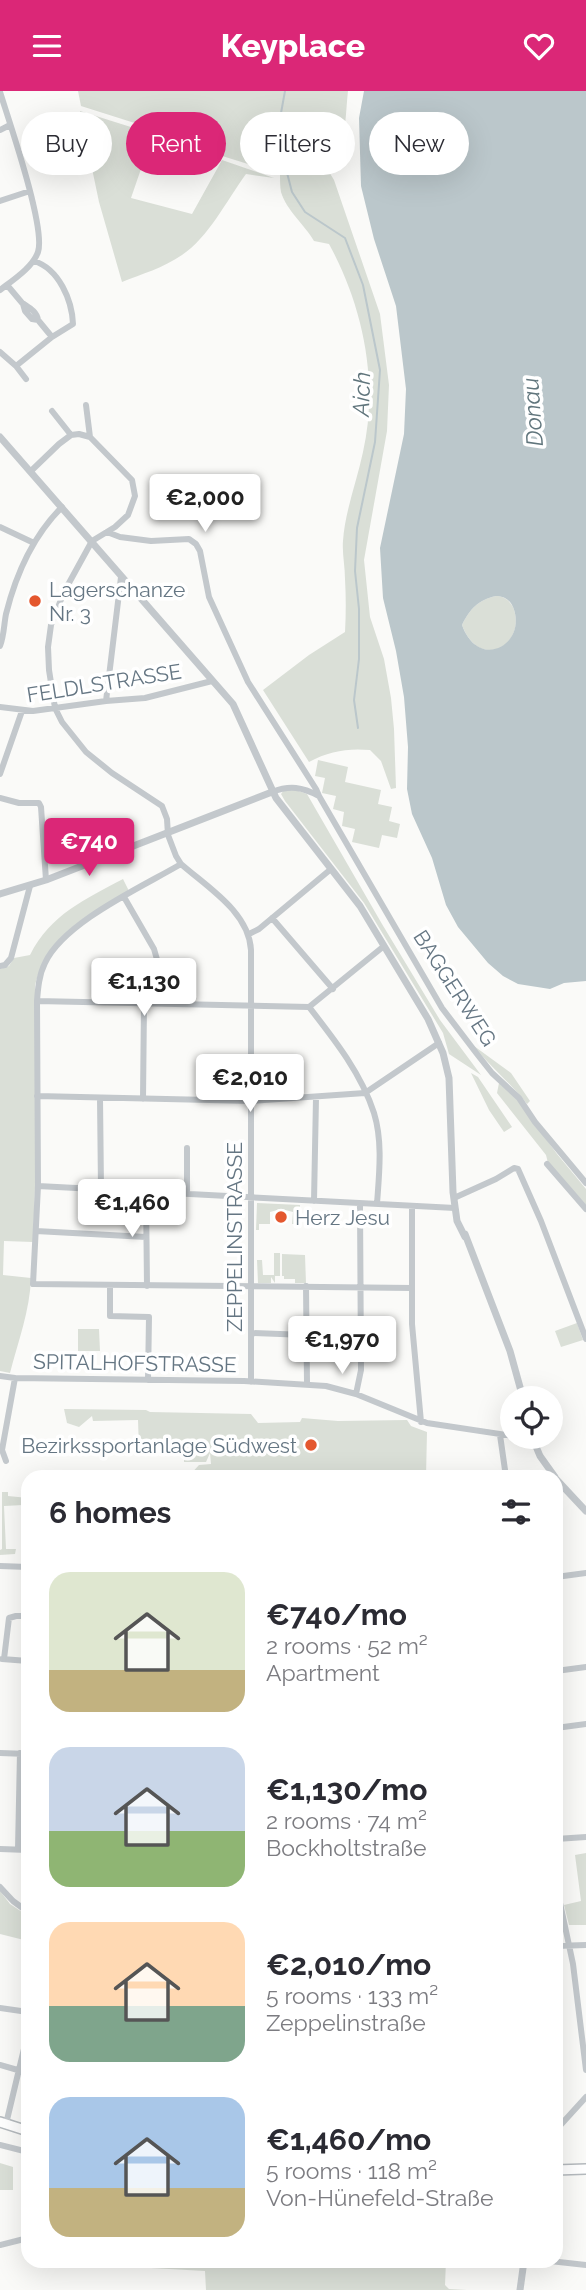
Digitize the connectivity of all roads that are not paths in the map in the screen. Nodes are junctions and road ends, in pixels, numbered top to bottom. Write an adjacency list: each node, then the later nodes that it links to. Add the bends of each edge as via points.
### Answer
1 (0, 92): 2 (street)
2 (10, 125): 3 (street); 4 (street)
3 (0, 129)
4 (30, 191): 5 (street); 6 (street, via 40,236)
5 (0, 201)
6 (34, 261): 7 (street); 9 (street, via 52,271 74,322)
7 (7, 285): 8 (street); 9 (street, via 24,311)
8 (0, 290)
9 (52, 337): 11 (street)
10 (0, 350): 11 (street)
11 (16, 366): 12 (street)
12 (26, 379)
13 (86, 405): 16 (street)
14 (52, 411): 15 (street)
15 (71, 435): 16 (street); 18 (street)
16 (90, 436): 21 (street, via 134,487 128,515)
17 (0, 437): 18 (street)
18 (31, 471): 19 (street)
19 (62, 507): 22 (street); 23 (street)
20 (0, 527): 23 (street)
21 (107, 532): 22 (street); 33 (street, BAGGERWEG, via 150,541 189,539 196,544 209,597 248,682)
22 (92, 541): 24 (street); 29 (street, via 51,625 47,647)
23 (34, 543): 25 (street, via 14,587)
24 (121, 577): 26 (street); 27 (street)
25 (0, 646)
26 (212, 681): 27 (street, FELDLSTRASSE, via 145,698); 32 (street, via 233,704)
27 (106, 701): 29 (street, FELDLSTRASSE)
28 (0, 707): 30 (street)
29 (55, 708): 30 (street, FELDLSTRASSE); 35 (street, via 86,752 158,801)
30 (22, 711): 31 (street, FELDLSTRASSE)
31 (0, 774)
32 (272, 792): 33 (street, via 293,786); 35 (street); 37 (street)
33 (319, 796): 61 (street, BAGGERWEG, via 442,1008)
34 (0, 798): 38 (street, via 39,803)
35 (168, 831): 36 (street); 38 (street)
36 (181, 864): 41 (street); 43 (street, via 237,915)
37 (331, 869): 42 (street); 44 (street)
38 (46, 880): 39 (street)
39 (30, 885): 40 (street); 45 (street, via 11,958)
40 (0, 894)
41 (124, 897): 47 (street, via 60,941 45,962); 48 (street, via 154,949)
42 (272, 918): 43 (street); 46 (street)
43 (249, 935): 50 (street, ZEPPELINSTRASSE)
44 (384, 946): 46 (street); 52 (street)
45 (0, 966)
46 (333, 989): 51 (street)
47 (37, 1000): 49 (street); 54 (street)
48 (158, 1003): 49 (street); 50 (street)
49 (144, 1004): 57 (street)
50 (251, 1005): 51 (street); 58 (street, ZEPPELINSTRASSE)
51 (309, 1007): 53 (street)
52 (439, 1044): 53 (street); 67 (street, via 450,1089)
53 (365, 1093): 55 (street); 70 (street, via 378,1133)
54 (37, 1096): 56 (street); 62 (street)
55 (316, 1097): 58 (street); 68 (street)
56 (100, 1098): 57 (street); 63 (street)
57 (144, 1099): 58 (street)
58 (252, 1101): 66 (street, ZEPPELINSTRASSE)
59 (187, 1148): 65 (street)
60 (547, 1164): 73 (street)
61 (586, 1183)
62 (38, 1186): 63 (street); 74 (street)
63 (101, 1189): 64 (street)
64 (146, 1193): 65 (street); 75 (street)
65 (187, 1194): 66 (street)
66 (251, 1198): 68 (street); 78 (street, ZEPPELINSTRASSE)
67 (454, 1198): 72 (street); 84 (street, via 518,1169)
68 (314, 1201): 69 (street)
69 (360, 1204): 70 (street); 80 (street)
70 (377, 1205): 71 (street)
71 (412, 1206): 72 (street); 81 (street)
72 (455, 1208): 90 (street, via 457,1224 510,1351)
73 (586, 1209)
74 (36, 1231): 75 (street); 76 (street, via 33,1284)
75 (146, 1237): 77 (street)
76 (110, 1285): 77 (street); 87 (street, via 110,1316 149,1317)
77 (147, 1286): 78 (street)
78 (252, 1286): 79 (street); 82 (street, ZEPPELINSTRASSE)
79 (306, 1286): 80 (street); 83 (street)
80 (361, 1287): 81 (street); 91 (street, via 361,1370)
81 (412, 1288): 92 (street)
82 (252, 1333): 83 (street); 88 (street, ZEPPELINSTRASSE)
83 (306, 1335): 89 (street)
84 (586, 1339)
85 (0, 1376): 86 (street, SPITALHOFSTRASSE)
86 (15, 1378): 87 (street, SPITALHOFSTRASSE); 96 (street, via 2,1450)
87 (148, 1380): 88 (street, SPITALHOFSTRASSE)
88 (251, 1382): 89 (street, SPITALHOFSTRASSE)
89 (307, 1384): 91 (street, SPITALHOFSTRASSE)
90 (520, 1386)
91 (356, 1394): 92 (street, SPITALHOFSTRASSE)
92 (421, 1422): 93 (street, SPITALHOFSTRASSE)
93 (500, 1435)
94 (502, 1449): 97 (street)
95 (536, 1449): 98 (street)
96 (6, 1461)
97 (505, 1470)
98 (550, 1470)
99 (563, 1486): 100 (street)
100 (586, 1511)
101 (0, 1566): 102 (street)
102 (21, 1567)
103 (586, 1573): 104 (street)
104 (563, 1576)
105 (0, 1616): 107 (street)
106 (21, 1616): 107 (street)
107 (9, 1618): 108 (street)
108 (2, 1659): 109 (street)
109 (21, 1660)
110 (586, 1667): 111 (street)
111 (563, 1670)
112 (586, 1724): 113 (street)
113 (563, 1727)
114 (0, 1753): 115 (street)
115 (21, 1753)
116 (21, 1801): 120 (street)
117 (586, 1837): 118 (street)
118 (563, 1839)
119 (0, 1849): 120 (street)
120 (18, 1849): 121 (street)
121 (21, 1849)
122 (0, 1888): 123 (street)
123 (21, 1907)
124 (563, 1914): 125 (street)
125 (570, 1945): 126 (street); 127 (street); 133 (street)
126 (586, 1945)
127 (563, 1946)
128 (0, 2008): 129 (street)
129 (21, 2011)
130 (21, 2059): 132 (street)
131 (0, 2065): 132 (street)
132 (18, 2070): 134 (street); 137 (street)
133 (586, 2070)
134 (21, 2071)
135 (586, 2097): 136 (street)
136 (563, 2122)
137 (3, 2123): 138 (main road)
138 (21, 2129)
139 (0, 2145): 140 (street)
140 (21, 2150)
141 (586, 2169): 142 (main road)
142 (563, 2170)
143 (21, 2240): 144 (street)
144 (0, 2245)
145 (563, 2262): 146 (street)
146 (586, 2265)
147 (523, 2268): 148 (street)
148 (520, 2290)

